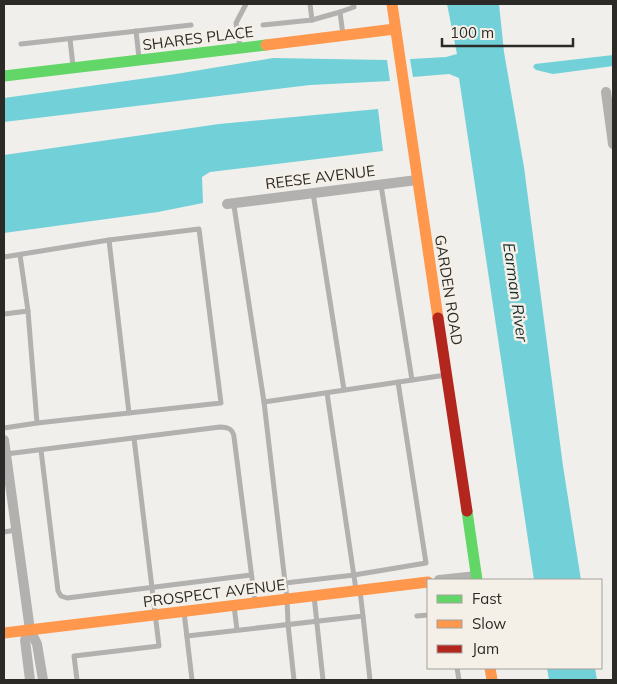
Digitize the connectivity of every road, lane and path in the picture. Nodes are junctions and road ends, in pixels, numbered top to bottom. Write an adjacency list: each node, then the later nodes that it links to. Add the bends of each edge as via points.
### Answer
1 (246, 4): 14 (lane, via 236,23)
2 (310, 4): 6 (lane)
3 (353, 4): 5 (lane, via 354,7)
4 (392, 4): 9 (street, GARDEN ROAD)
5 (340, 12): 6 (lane); 11 (lane)
6 (312, 20): 8 (lane)
7 (191, 25): 10 (lane)
8 (263, 25)
9 (395, 29): 11 (street, SHARES PLACE); 21 (street, GARDEN ROAD)
10 (136, 31): 12 (lane); 15 (lane)
11 (343, 35): 14 (street, SHARES PLACE)
12 (70, 39): 13 (lane); 16 (lane)
13 (21, 44)
14 (241, 48): 15 (street, SHARES PLACE)
15 (139, 60): 16 (street, SHARES PLACE)
16 (73, 68): 17 (street, SHARES PLACE)
17 (4, 76)
18 (606, 92): 19 (street)
19 (612, 121): 20 (street)
20 (613, 144)
21 (417, 180): 22 (street, REESE AVENUE); 30 (street, GARDEN ROAD)
22 (381, 185): 23 (street, REESE AVENUE); 31 (lane)
23 (313, 193): 24 (street, REESE AVENUE); 33 (lane)
24 (232, 204): 35 (lane)
25 (109, 240): 26 (lane); 36 (lane); 36 (lane, via 199,230 221,402)
26 (20, 255): 27 (lane); 28 (lane)
27 (4, 257)
28 (28, 311): 29 (lane); 37 (lane)
29 (4, 314)
30 (446, 375): 31 (lane); 47 (street, GARDEN ROAD)
31 (412, 380): 32 (lane)
32 (398, 382): 33 (lane); 46 (lane, via 426,563)
33 (344, 390): 34 (lane)
34 (327, 393): 35 (lane); 46 (lane)
35 (264, 402): 50 (lane)
36 (129, 413): 37 (lane)
37 (37, 423): 38 (lane)
38 (4, 428)
39 (134, 438): 41 (lane); 45 (lane, via 220,427 231,430); 51 (lane)
40 (4, 440): 42 (street)
41 (41, 450): 42 (lane); 51 (lane, via 59,594 67,598)
42 (6, 454): 43 (street)
43 (16, 530): 44 (lane); 64 (street)
44 (4, 532)
45 (251, 575): 51 (lane); 55 (lane)
46 (354, 575): 50 (lane); 52 (lane)
47 (477, 578): 48 (street)
48 (458, 579)
49 (427, 582): 52 (street, PROSPECT AVENUE)
50 (285, 583): 54 (lane)
51 (152, 586): 58 (lane)
52 (358, 590): 53 (street, PROSPECT AVENUE); 60 (lane)
53 (314, 596): 54 (street, PROSPECT AVENUE); 62 (lane)
54 (287, 599): 55 (street, PROSPECT AVENUE); 63 (lane)
55 (255, 603): 56 (street, PROSPECT AVENUE)
56 (234, 606): 57 (street, PROSPECT AVENUE); 65 (lane)
57 (184, 612): 58 (street, PROSPECT AVENUE); 67 (lane)
58 (155, 615): 64 (street, PROSPECT AVENUE); 70 (lane, via 158,646 74,656)
59 (427, 615): 61 (lane)
60 (363, 616): 62 (lane); 74 (lane)
61 (417, 616)
62 (316, 621): 63 (lane); 73 (lane)
63 (288, 624): 65 (lane); 72 (lane)
64 (30, 630): 66 (street, PROSPECT AVENUE); 68 (street, via 25,640); 69 (street, via 37,644)
65 (237, 630): 67 (lane)
66 (4, 633)
67 (187, 636): 71 (lane)
68 (30, 680)
69 (43, 680)
70 (77, 680)
71 (192, 680)
72 (294, 680)
73 (323, 680)
74 (370, 680)

